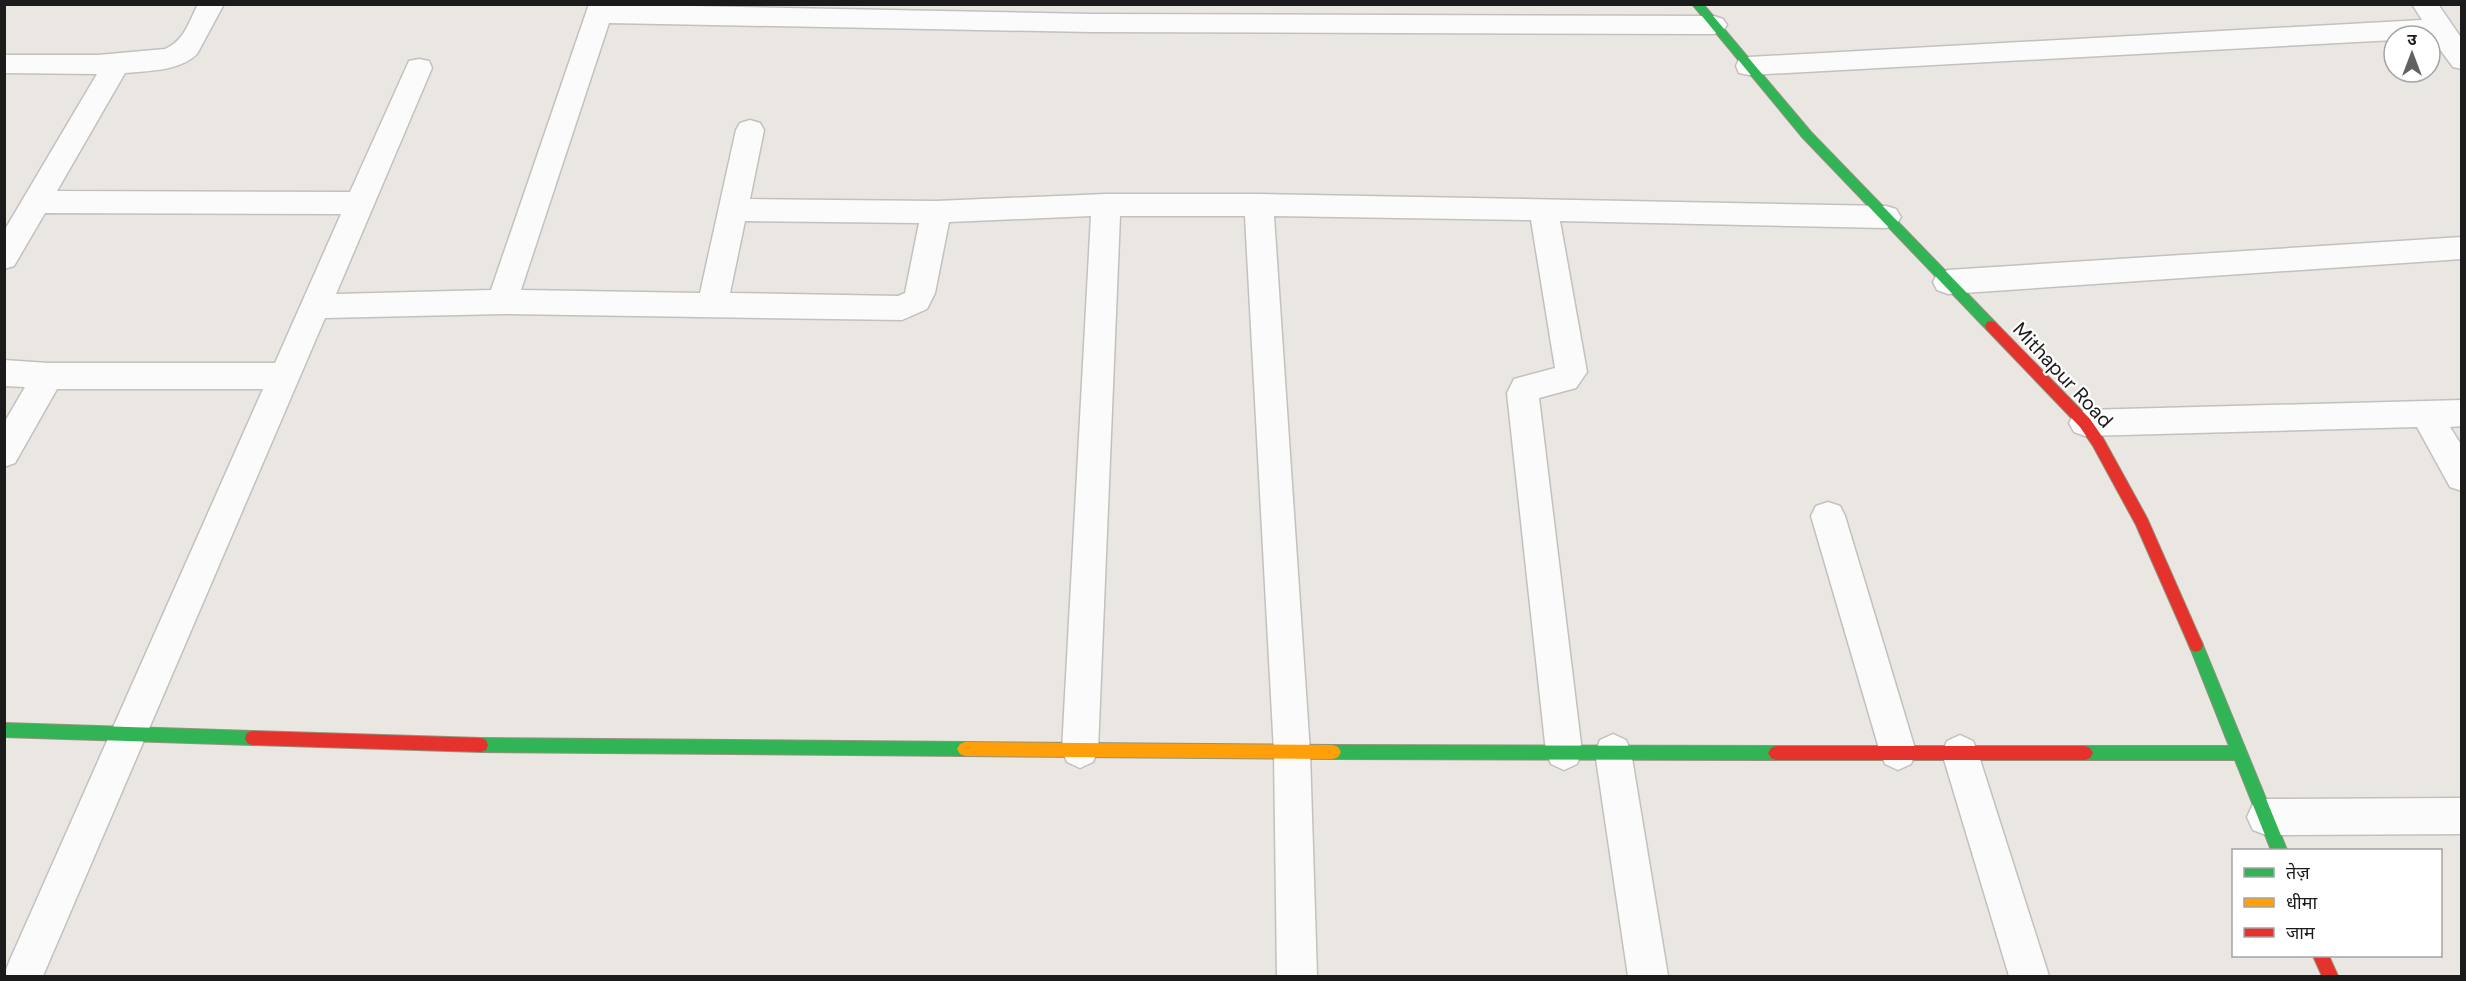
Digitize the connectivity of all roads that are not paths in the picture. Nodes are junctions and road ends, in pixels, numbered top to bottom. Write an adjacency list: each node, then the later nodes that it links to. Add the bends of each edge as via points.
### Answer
1 (211, 4): 11 (street, via 181,53)
2 (1697, 4): 6 (street, Mithapur Road)
3 (2425, 4): 5 (street)
4 (600, 9): 6 (street, via 1091,23); 26 (street)
5 (2438, 24)
6 (1714, 25): 12 (street, Mithapur Road)
7 (2382, 31): 12 (street)
8 (2442, 31): 9 (street)
9 (2462, 60)
10 (4, 64): 11 (street)
11 (116, 64): 15 (street)
12 (1749, 66): 22 (street, Mithapur Road, via 1807,135)
13 (419, 68): 16 (street)
14 (750, 130): 19 (street)
15 (37, 202): 16 (street); 24 (street)
16 (360, 203): 28 (street)
17 (1106, 205): 18 (street); 21 (street); 40 (street)
18 (1259, 205): 20 (street); 41 (street)
19 (733, 210): 21 (street); 27 (street)
20 (1544, 210): 22 (street); 42 (street, via 1571,372 1565,379 1526,388 1523,393)
21 (936, 212): 27 (street, via 920,292 902,308)
22 (1886, 218): 25 (street, Mithapur Road)
23 (2462, 248): 25 (street)
24 (4, 258)
25 (1948, 282): 34 (street, Mithapur Road)
26 (502, 302): 27 (street); 28 (street)
27 (713, 303)
28 (315, 306): 31 (street)
29 (4, 373): 30 (street)
30 (48, 376): 31 (street); 35 (street)
31 (284, 376): 39 (street)
32 (2462, 413): 33 (street)
33 (2426, 414): 34 (street); 36 (street)
34 (2085, 423): 46 (street, Mithapur Road, via 2129,490)
35 (4, 453)
36 (2462, 477)
37 (1828, 516): 44 (street)
38 (4, 730): 39 (street)
39 (129, 734): 40 (street, via 483,745); 50 (street)
40 (1080, 750): 41 (street)
41 (1292, 752): 42 (street); 51 (street)
42 (1564, 752): 43 (street)
43 (1613, 752): 44 (street); 52 (street)
44 (1898, 752): 45 (street)
45 (1960, 753): 46 (street); 53 (street)
46 (2240, 753): 48 (street, Mithapur Road)
47 (2462, 816): 48 (street)
48 (2272, 834)
49 (2321, 957): 54 (street)
50 (23, 976)
51 (1297, 976)
52 (1648, 976)
53 (2029, 976)
54 (2330, 976)

